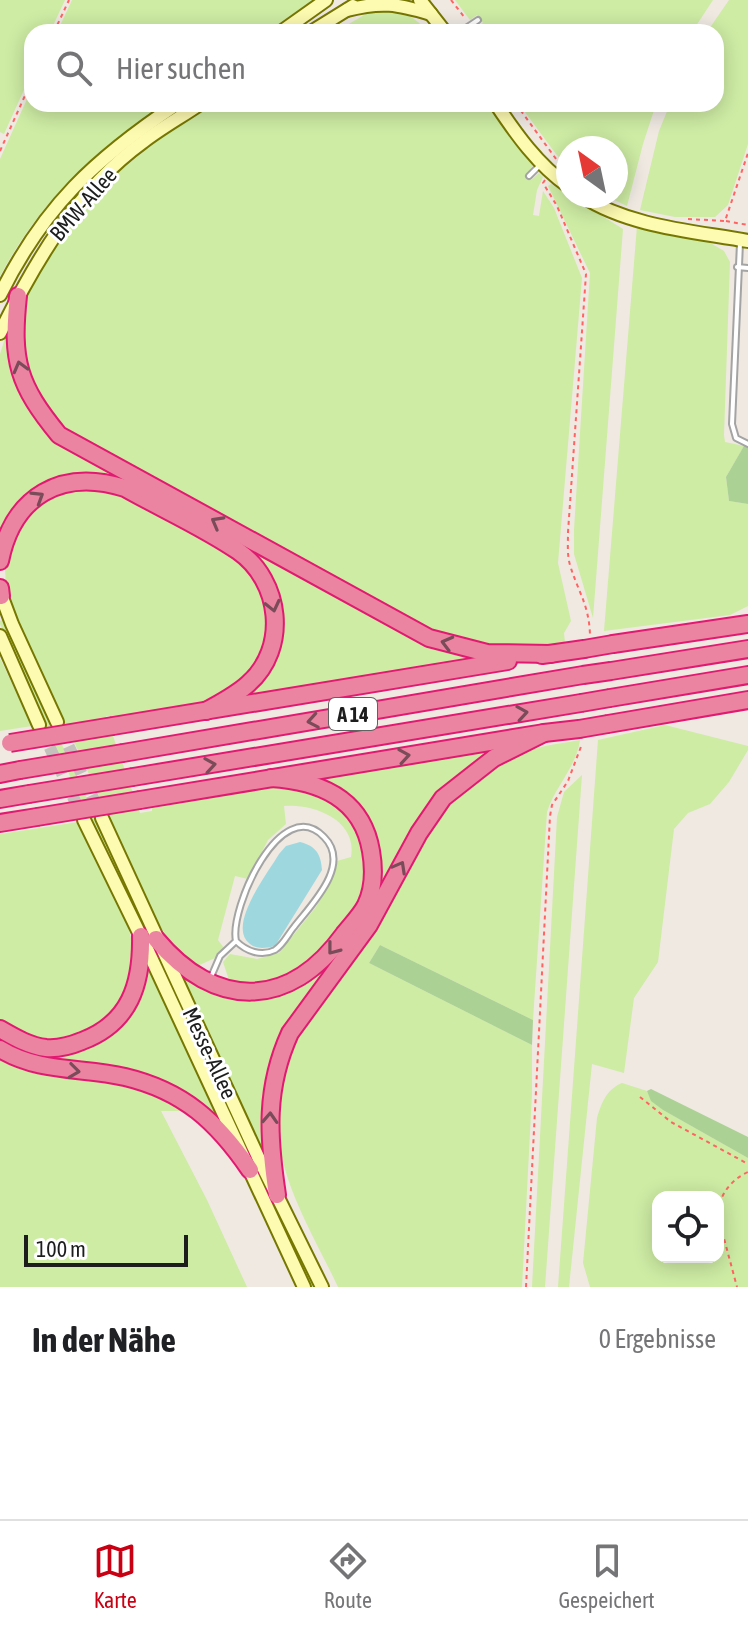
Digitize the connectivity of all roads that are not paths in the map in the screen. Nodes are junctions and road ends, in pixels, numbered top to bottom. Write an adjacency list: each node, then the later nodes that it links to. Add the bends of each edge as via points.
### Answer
1 (326, 0): 7 (main road)
2 (362, 0): 4 (main road)
3 (420, 0): 5 (main road)
4 (347, 10): 5 (main road, via 390,3); 8 (main road)
5 (431, 14): 9 (main road)
6 (478, 20): 10 (lane)
7 (292, 24)
8 (324, 24)
9 (439, 24)
10 (473, 24)
11 (165, 112): 21 (main road, BMW-Allee, via 74,185 33,236)
12 (188, 112): 22 (main road, BMW-Allee, via 142,142 85,196 45,248)
13 (503, 112): 14 (main road)
14 (551, 166): 15 (main road); 16 (lane)
15 (556, 172)
16 (529, 176)
17 (605, 208): 18 (main road, via 664,226)
18 (744, 240): 19 (lane)
19 (737, 267): 20 (lane); 24 (lane, via 732,424 736,438)
20 (748, 268)
21 (0, 295)
22 (18, 296): 23 (main road, BMW-Allee); 30 (highway, one-way to 22, via 487,653 429,638 59,435 35,405 20,372)
23 (0, 333)
24 (748, 444)
25 (0, 561): 33 (highway, one-way to 33, via 5,537 25,505 44,491 80,480 125,488 238,551 268,587 276,618 274,636 269,655 249,683)
26 (0, 592): 34 (main road)
27 (748, 624): 30 (highway, bridge, via 613,644 587,642)
28 (0, 636): 35 (main road)
29 (748, 649): 38 (highway, A 14, one-way to 38, bridge)
30 (551, 654): 33 (highway)
31 (748, 675): 40 (highway, A 14, one-way to 31, bridge)
32 (748, 700): 36 (highway, bridge, via 608,724 580,738)
33 (206, 711): 37 (highway, bridge)
34 (57, 722)
35 (39, 725)
36 (544, 733): 39 (highway, one-way to 36); 50 (highway, one-way to 36, via 269,1138 271,1092 290,1033 369,925 443,798 494,758)
37 (5, 744)
38 (0, 774)
39 (271, 778): 43 (highway, bridge); 46 (highway, one-way to 46, via 311,783 349,805 368,833 374,871 366,904 327,958 302,978 255,992)
40 (0, 799)
41 (102, 818): 44 (main road, Messe-Allee)
42 (84, 820): 44 (main road, Messe-Allee)
43 (0, 823)
44 (148, 937): 46 (highway); 47 (highway, via 125,1011 101,1034 67,1047 45,1048); 49 (main road, Messe-Allee); 50 (main road, Messe-Allee)
45 (236, 941): 45 (lane, via 238,916 266,851 289,830 309,828 324,837 333,855 332,870 284,942 261,953); 46 (lane, via 220,956)
46 (209, 983)
47 (0, 1029)
48 (0, 1049): 49 (highway, one-way to 49, via 51,1068 126,1077 182,1098 225,1135)
49 (250, 1170): 51 (main road, Messe-Allee)
50 (277, 1195): 52 (main road, Messe-Allee)
51 (304, 1287)
52 (322, 1287)

